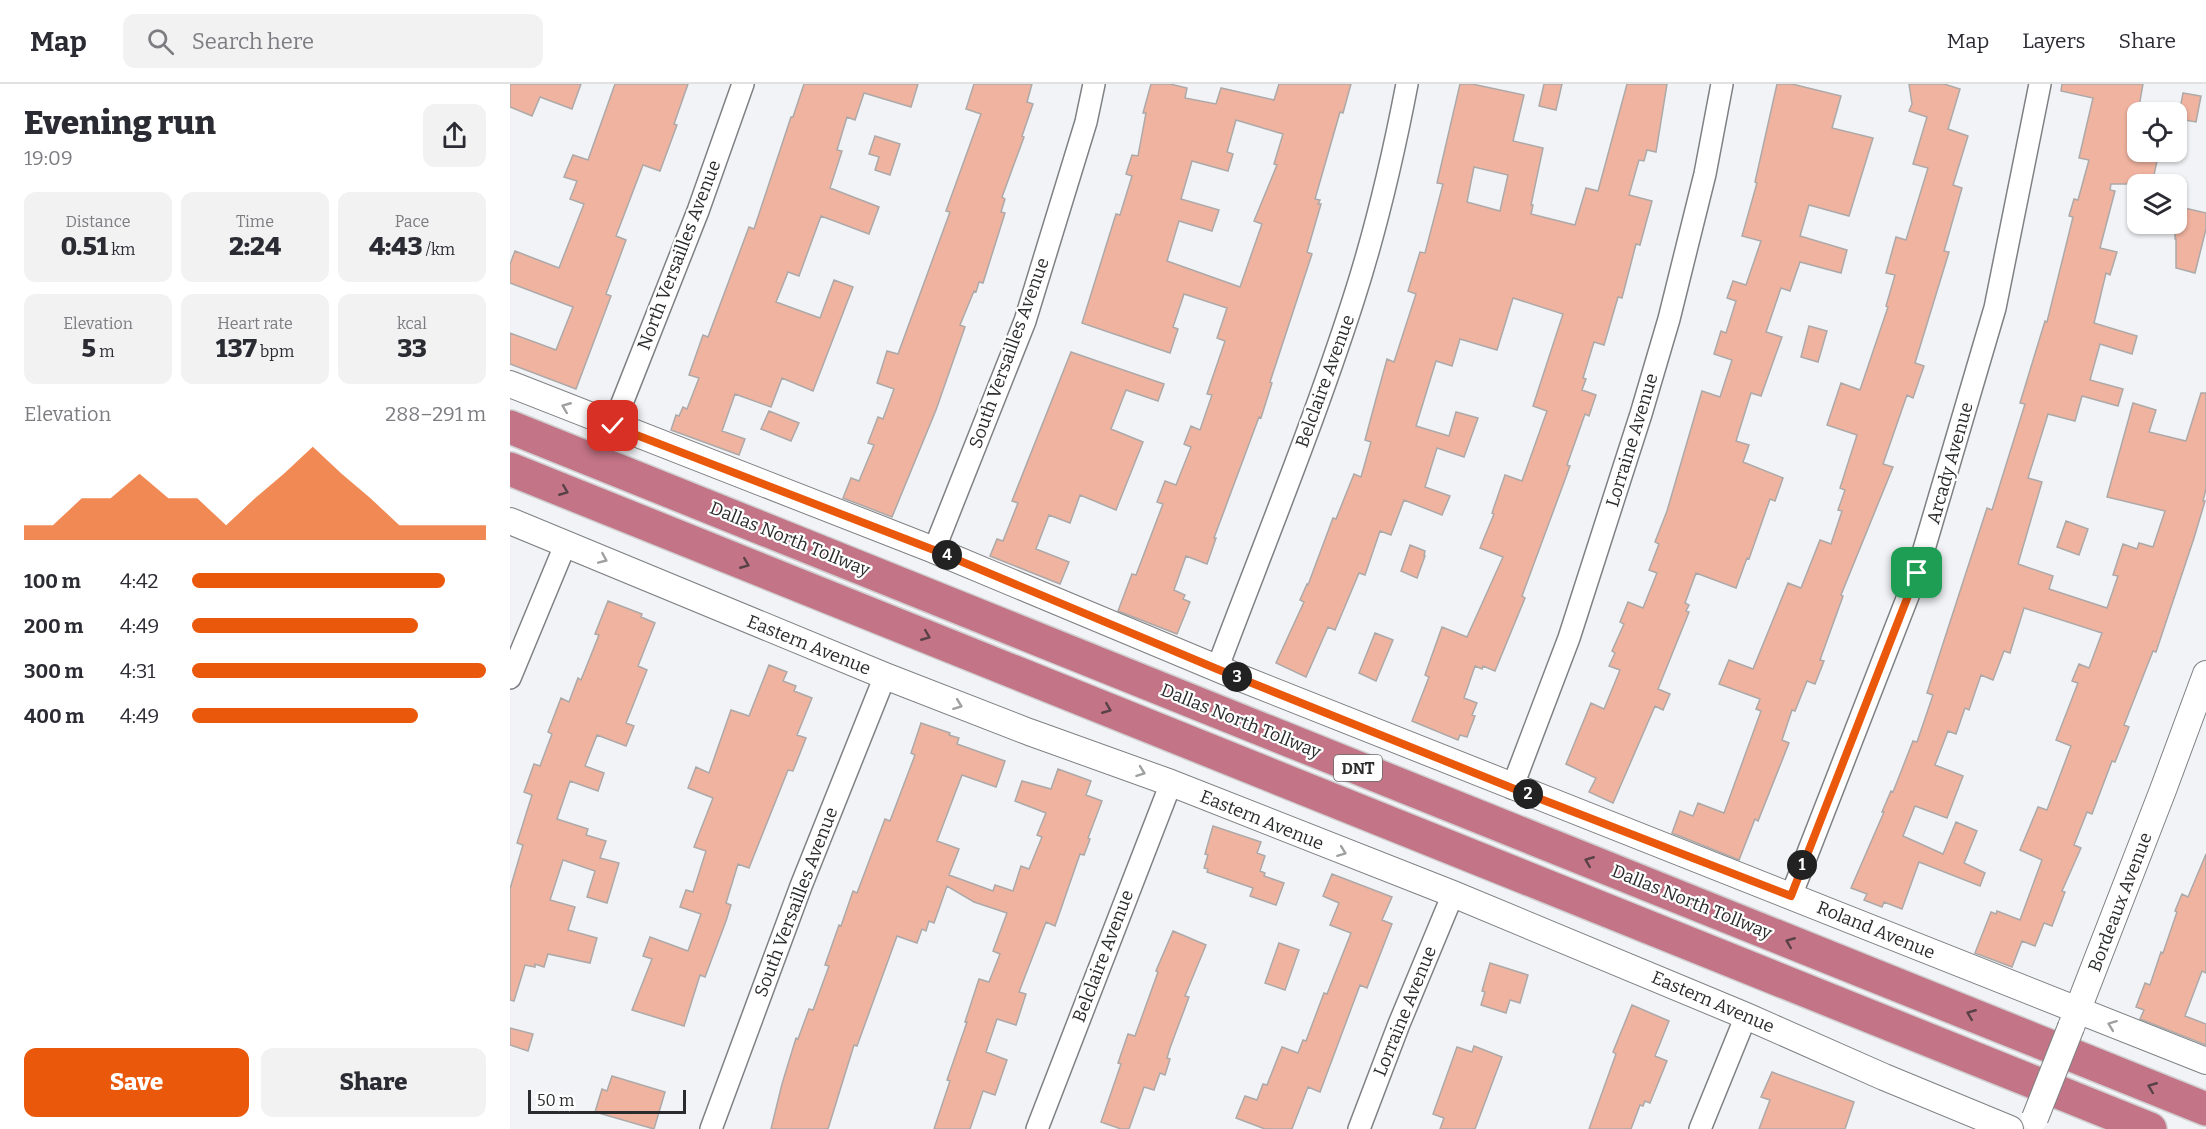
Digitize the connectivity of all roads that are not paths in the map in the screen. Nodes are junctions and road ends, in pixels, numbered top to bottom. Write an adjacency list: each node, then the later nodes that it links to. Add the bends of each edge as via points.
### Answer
1 (743, 84): 7 (street, North Versailles Avenue, via 698,211)
2 (1094, 84): 12 (street, South Versailles Avenue, via 1025,321)
3 (1407, 84): 13 (street, Belclaire Avenue, via 1379,210 1354,298 1321,397)
4 (1722, 84): 18 (street, Lorraine Avenue, via 1705,174 1641,414 1569,638)
5 (2040, 84): 20 (street, Arcady Avenue, via 1995,308 1917,573)
6 (510, 384): 7 (street, Roland Avenue, one-way to 6)
7 (613, 426): 12 (street, Roland Avenue)
8 (510, 427): 24 (highway, Dallas North Tollway / DNT, one-way to 8)
9 (510, 469): 31 (highway, DNT, one-way to 31)
10 (510, 520): 11 (street, Eastern Avenue)
11 (566, 543): 15 (street, Eastern Avenue, one-way to 15); 16 (street)
12 (934, 550): 13 (street, Roland Avenue)
13 (1217, 669): 18 (street, Roland Avenue)
14 (2206, 674): 22 (street, Bordeaux Avenue)
15 (885, 676): 17 (street, Eastern Avenue, one-way to 17); 26 (street, South Versailles Avenue, via 801,886)
16 (510, 678)
17 (1171, 783): 19 (street, Eastern Avenue, one-way to 19); 27 (street, Belclaire Avenue)
18 (1512, 788): 20 (street, Roland Avenue)
19 (1453, 894): 21 (street, Eastern Avenue); 28 (street, Lorraine Avenue)
20 (1791, 896): 22 (street, Roland Avenue)
21 (1746, 1016): 29 (street); 30 (street, Eastern Avenue)
22 (2074, 1019): 23 (street, Roland Avenue, one-way to 22); 25 (street, Bordeaux Avenue, bridge)
23 (2206, 1061)
24 (2206, 1109)
25 (2033, 1123)
26 (711, 1129)
27 (1037, 1129)
28 (1359, 1129)
29 (1700, 1129)
30 (2010, 1129)
31 (2150, 1129)

